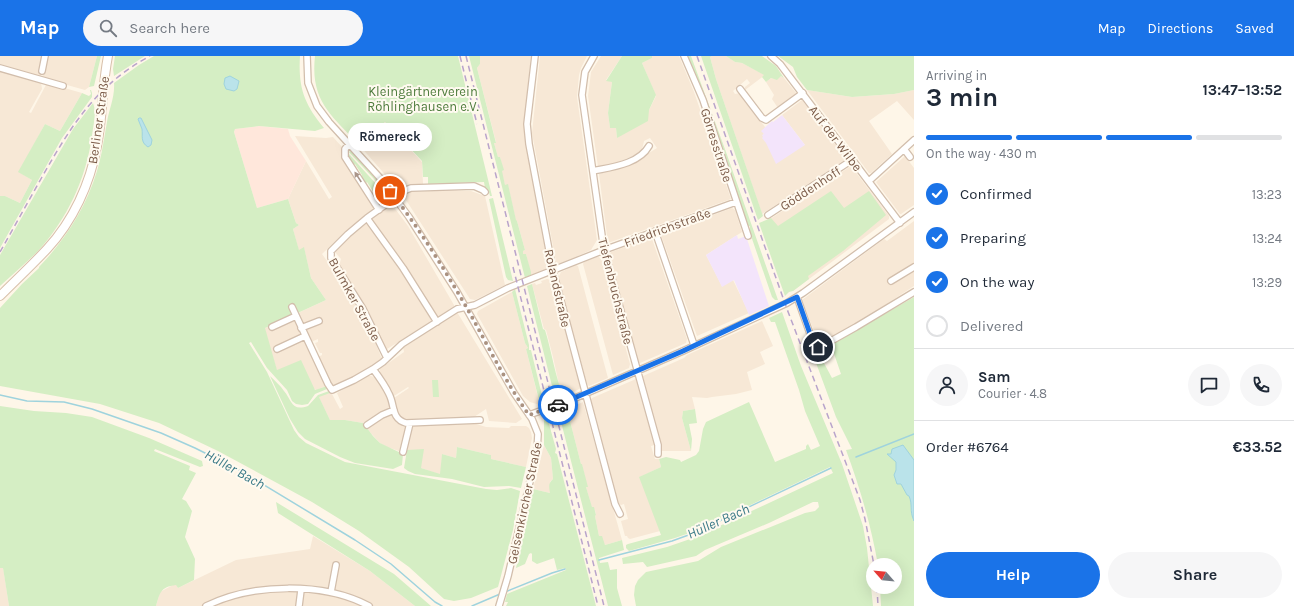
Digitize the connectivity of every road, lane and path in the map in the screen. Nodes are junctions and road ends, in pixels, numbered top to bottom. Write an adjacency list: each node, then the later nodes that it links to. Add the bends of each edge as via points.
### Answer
1 (45, 56): 9 (street)
2 (108, 56): 36 (main road, Berliner Straße, via 97,146 79,201 48,248)
3 (307, 56): 14 (street, Gelsenkircher Straße, via 308,83 315,102)
4 (535, 56): 33 (street, Rolandstraße, via 527,132)
5 (594, 56): 19 (street, Tiefenbruchstraße, via 585,72 582,95)
6 (684, 56): 23 (street, Görresstraße, via 703,100)
7 (771, 56): 12 (street, Auf der Wilbe)
8 (0, 68): 10 (street)
9 (42, 71)
10 (63, 86)
11 (740, 89): 12 (street, via 766,120)
12 (803, 93): 18 (street, Auf der Wilbe)
13 (914, 140): 16 (street)
14 (349, 144): 22 (street, Gelsenkircher Straße); 24 (street, one-way to 14, via 345,157 345,149)
15 (649, 146): 19 (street, via 645,153 624,164)
16 (904, 149): 17 (street); 20 (street)
17 (910, 157)
18 (852, 160): 20 (street, Auf der Wilbe); 26 (street, Göddenhoff)
19 (593, 171): 31 (street, Tiefenbruchstraße)
20 (869, 182): 28 (street, Auf der Wilbe)
21 (485, 192): 22 (street, Bulmker Straße, via 474,186 412,188 403,191)
22 (396, 198): 24 (street, Bulmker Straße); 38 (street, Gelsenkircher Straße)
23 (736, 202): 29 (street, Friedrichstraße); 30 (street, Görresstraße)
24 (379, 210): 27 (street, Bulmker Straße)
25 (914, 212): 28 (street)
26 (768, 215)
27 (367, 218): 42 (street); 48 (street, Bulmker Straße, via 333,247 330,254 363,309)
28 (900, 223): 37 (street)
29 (655, 232): 31 (street, Friedrichstraße); 46 (street)
30 (748, 236)
31 (604, 250): 33 (street, Friedrichstraße); 50 (street, Tiefenbruchstraße)
32 (913, 268): 34 (street)
33 (553, 271): 38 (street, Friedrichstraße); 51 (street, Rolandstraße)
34 (891, 281)
35 (914, 292): 37 (street, via 856,327 816,347)
36 (0, 296)
37 (797, 297): 46 (street)
38 (466, 307): 42 (street, Friedrichstraße, via 457,309); 53 (street, Gelsenkircher Straße)
39 (292, 308): 40 (street)
40 (296, 316): 43 (street); 44 (street)
41 (319, 322): 44 (street)
42 (437, 322): 48 (street, Friedrichstraße, via 402,344)
43 (272, 327)
44 (301, 328): 45 (street)
45 (305, 336): 47 (street); 49 (street, Friedrichstraße, via 332,390)
46 (694, 345): 50 (street)
47 (277, 349)
48 (387, 358): 49 (street, Friedrichstraße)
49 (373, 369): 52 (street, via 390,395)
50 (637, 371): 51 (street); 58 (street, Tiefenbruchstraße, via 658,445)
51 (585, 394): 53 (street); 59 (street, Rolandstraße)
52 (394, 410): 55 (street, via 399,420); 56 (street)
53 (529, 415): 63 (street, Gelsenkircher Straße, via 537,429 538,444)
54 (480, 420): 55 (street)
55 (410, 423): 57 (street)
56 (367, 425)
57 (403, 452)
58 (658, 454)
59 (620, 514)
60 (336, 565): 62 (street)
61 (301, 590): 62 (street); 64 (street, via 252,591); 65 (street)
62 (331, 592): 66 (street)
63 (499, 605)
64 (206, 606)
65 (299, 606)
66 (369, 606)

